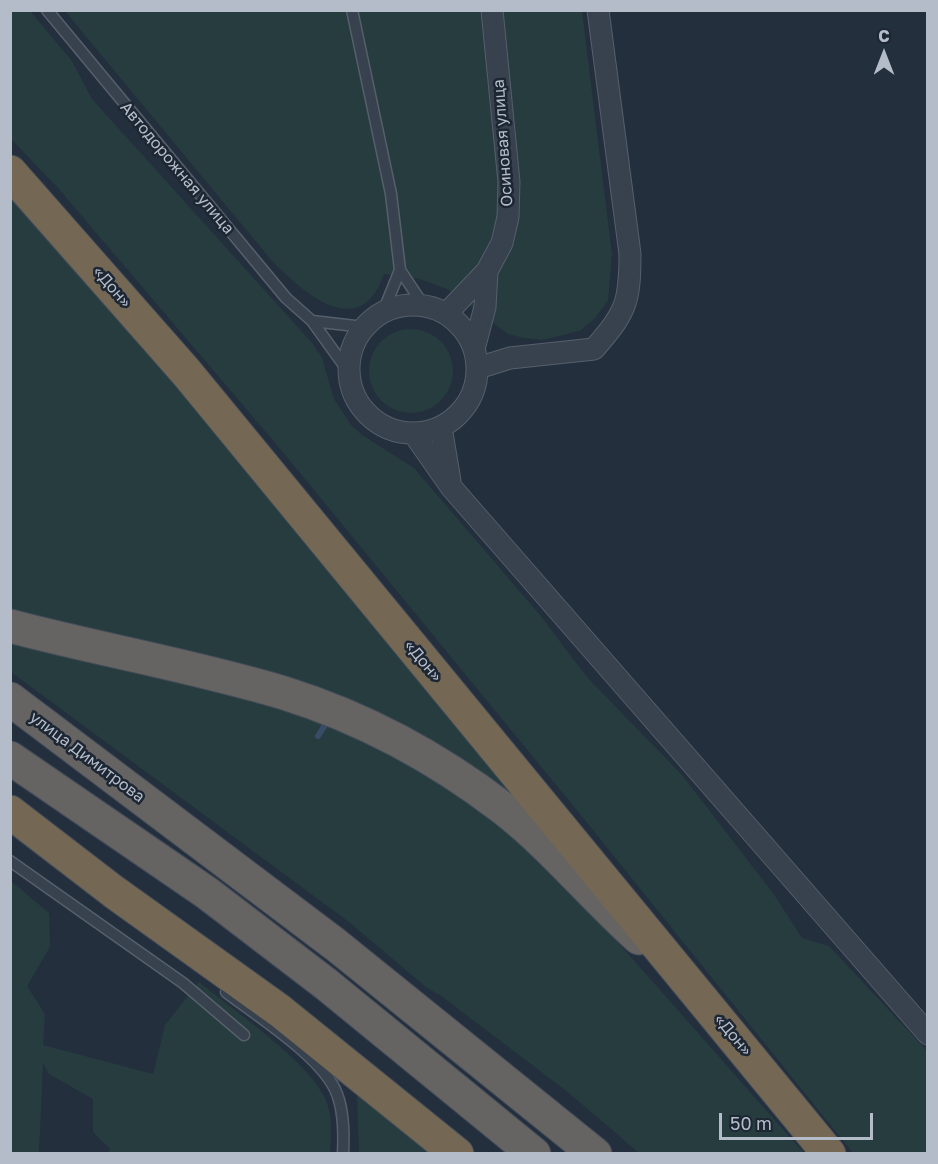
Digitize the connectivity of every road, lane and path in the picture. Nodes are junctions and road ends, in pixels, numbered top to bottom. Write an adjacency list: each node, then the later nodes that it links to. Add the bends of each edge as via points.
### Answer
1 (47, 10): 11 (lane, Автодорожная улица, via 271,280)
2 (352, 10): 6 (lane, via 391,194)
3 (492, 10): 7 (street, Осиновая улица, via 509,182 502,243)
4 (598, 10): 13 (street, via 630,254 630,291 617,322 594,349)
5 (10, 172): 26 (highway, «Дон», via 186,372)
6 (399, 270): 8 (lane); 9 (lane)
7 (487, 271): 10 (street); 13 (street)
8 (424, 306): 9 (street, via 401,306); 10 (street)
9 (383, 312): 12 (street)
10 (446, 314): 13 (street, via 465,331)
11 (312, 321): 12 (lane); 14 (lane, Автодорожная улица)
12 (363, 327): 14 (street, via 352,347)
13 (476, 359): 15 (street, via 475,389 466,407)
14 (348, 371): 16 (street, via 361,407 373,420 394,431)
15 (441, 427): 16 (street); 17 (street)
16 (414, 434): 17 (street)
17 (451, 487): 27 (street)
18 (10, 626): 26 (highway, via 286,694 410,747 523,825 602,905)
19 (10, 699): 33 (highway, улица Димитрова, via 336,945)
20 (17, 763): 31 (highway, via 107,840); 32 (highway, via 207,893 326,984)
21 (10, 812): 23 (highway)
22 (10, 861): 28 (lane, via 183,983)
23 (114, 892): 24 (lane); 30 (highway, via 280,1011)
24 (177, 952)
25 (212, 981): 29 (lane, via 325,1073 337,1094)
26 (691, 986): 34 (highway, «Дон»)
27 (927, 1034)
28 (244, 1035)
29 (343, 1154)
30 (457, 1154)
31 (501, 1154)
32 (534, 1154)
33 (595, 1154)
34 (829, 1154)

